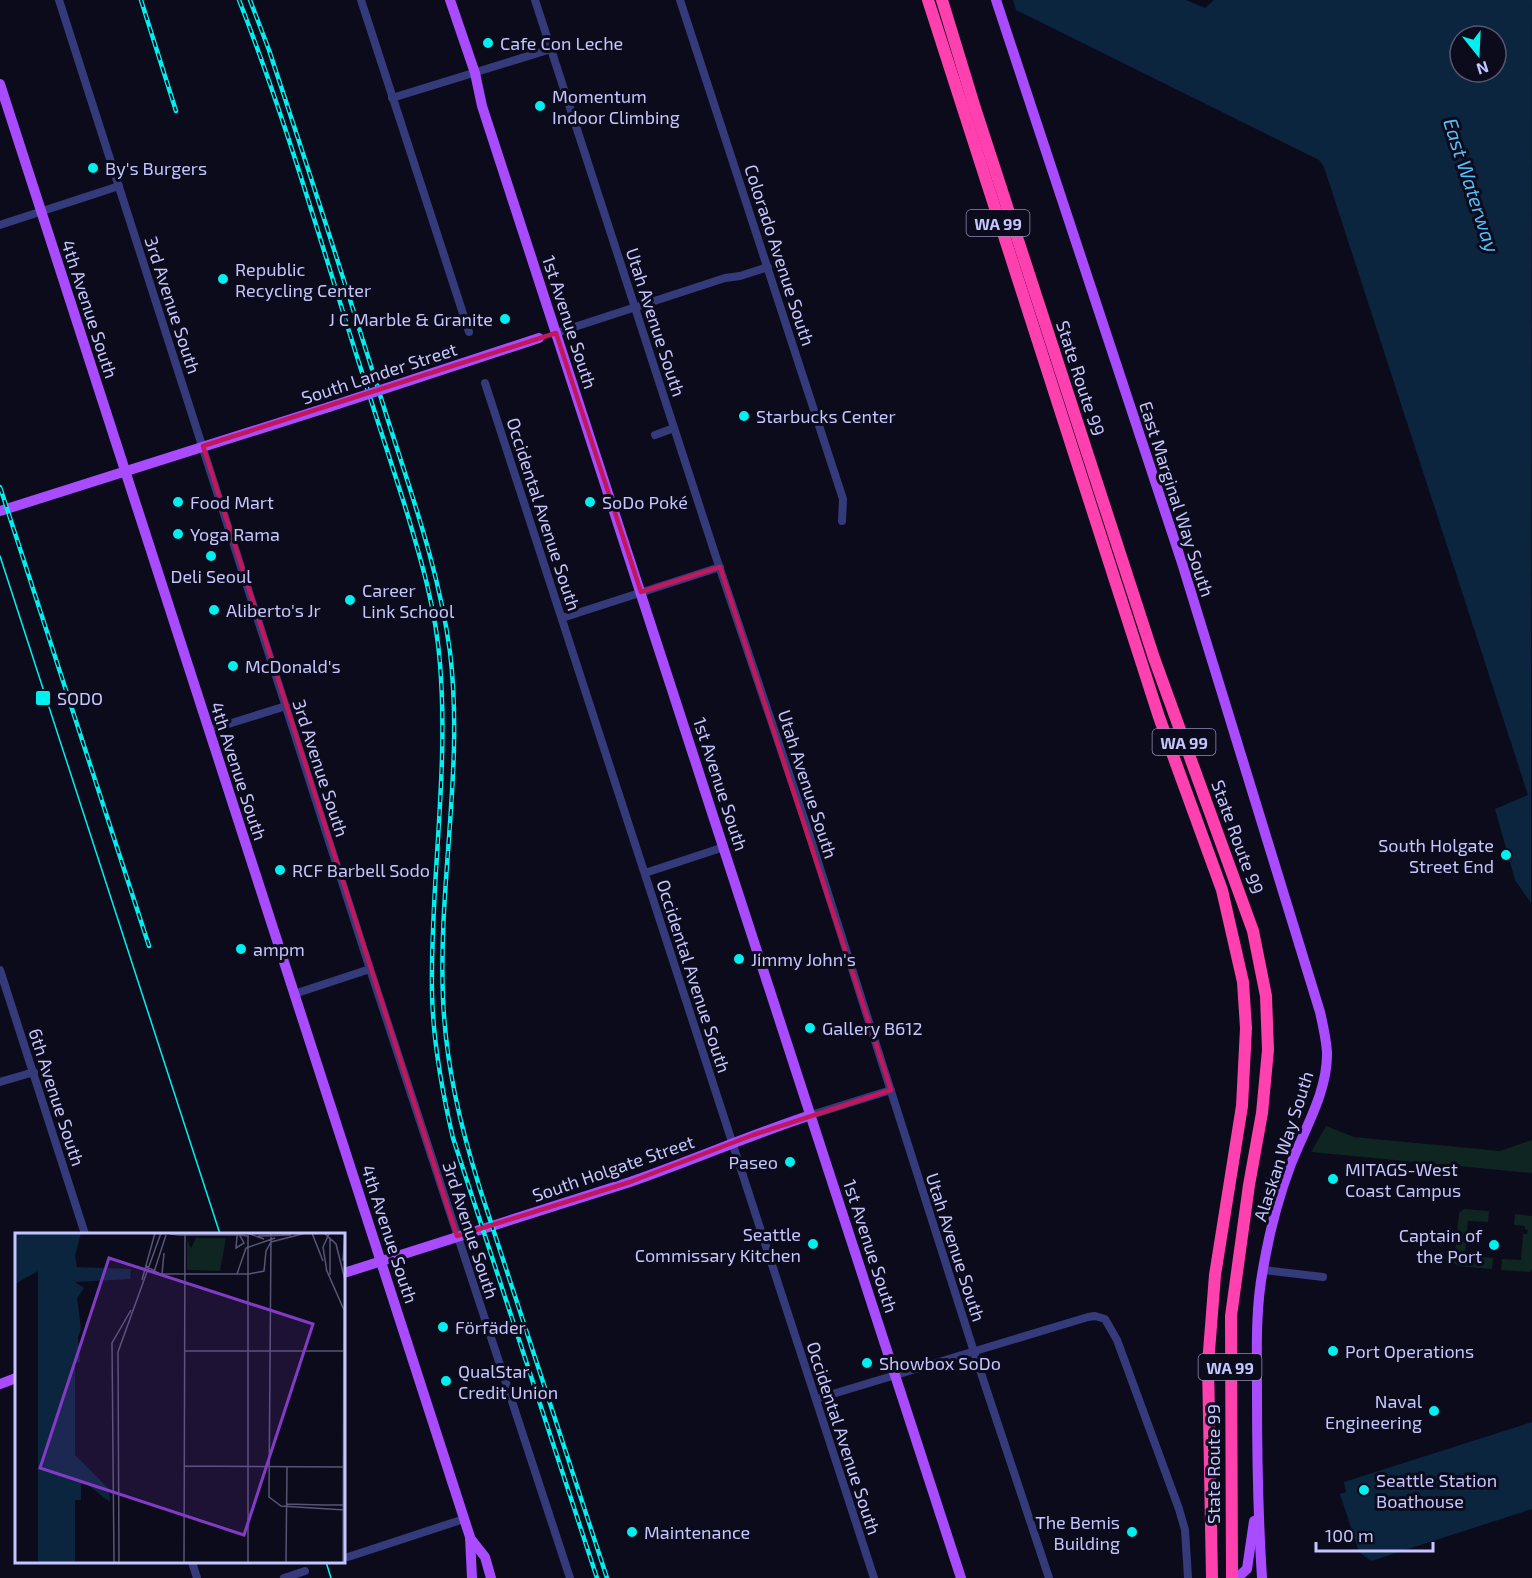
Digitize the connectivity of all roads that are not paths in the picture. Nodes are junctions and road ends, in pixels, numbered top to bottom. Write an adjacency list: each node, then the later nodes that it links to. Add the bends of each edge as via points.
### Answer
1 (59, 0): 13 (street, 3rd Avenue South)
2 (361, 0): 12 (street)
3 (450, 0): 10 (main road, 1st Avenue South)
4 (535, 0): 9 (street, Utah Avenue South)
5 (680, 0): 16 (street, Colorado Avenue South)
6 (928, 0): 69 (highway, State Route 99 / WA 99, via 1159,717 1222,890 1236,946 1246,1008 1242,1106 1215,1275 1208,1364)
7 (996, 0): 37 (main road, East Marginal Way South, via 1182,563)
8 (944, 5): 70 (highway, State Route 99 / WA 99, via 1154,658 1253,931 1263,974 1268,1026 1265,1084 1231,1317)
9 (551, 49): 10 (street); 17 (street, Utah Avenue South)
10 (475, 73): 12 (street); 19 (main road, 1st Avenue South, via 482,106)
11 (0, 84): 14 (main road, 4th Avenue South)
12 (392, 98): 18 (street)
13 (118, 186): 14 (street); 23 (street, 3rd Avenue South)
14 (41, 211): 15 (street); 24 (main road, 4th Avenue South)
15 (0, 225)
16 (768, 267): 17 (street, South Lander Street); 26 (street, Colorado Avenue South, via 843,499)
17 (635, 308): 19 (street, South Lander Street); 21 (street, Utah Avenue South)
18 (469, 332)
19 (556, 333): 23 (main road, South Lander Street, bridge); 28 (main road, 1st Avenue South)
20 (485, 383): 29 (street, Occidental Avenue South)
21 (674, 428): 22 (street); 27 (street, Utah Avenue South)
22 (655, 435)
23 (202, 447): 24 (main road, South Lander Street); 30 (street, 3rd Avenue South)
24 (124, 471): 25 (main road, South Lander Street); 31 (main road, 4th Avenue South)
25 (0, 511)
26 (842, 521)
27 (720, 567): 28 (street); 40 (street, Utah Avenue South)
28 (641, 592): 29 (street); 32 (main road, 1st Avenue South)
29 (562, 618): 33 (street, Occidental Avenue South)
30 (286, 706): 31 (street); 34 (street, 3rd Avenue South)
31 (209, 730): 36 (main road, 4th Avenue South)
32 (724, 847): 33 (street); 41 (main road, 1st Avenue South)
33 (645, 873): 42 (street, Occidental Avenue South)
34 (370, 969): 36 (street); 44 (street, 3rd Avenue South)
35 (0, 970): 38 (street, 6th Avenue South)
36 (294, 994): 45 (main road, 4th Avenue South)
37 (1320, 1012): 46 (main road, Alaskan Way South, via 1327,1054 1322,1090 1277,1207)
38 (34, 1071): 39 (street); 43 (street, 6th Avenue South)
39 (0, 1083)
40 (891, 1090): 41 (street, South Holgate Street); 49 (street, Utah Avenue South)
41 (811, 1115): 42 (main road, South Holgate Street); 50 (main road, 1st Avenue South)
42 (732, 1142): 44 (main road, South Holgate Street, via 671,1168); 53 (street, Occidental Avenue South)
43 (85, 1233)
44 (457, 1236): 45 (main road, South Holgate Street); 64 (street, 3rd Avenue South)
45 (381, 1260): 47 (main road, South Holgate Street); 55 (main road, 4th Avenue South)
46 (1263, 1270): 48 (street); 54 (main road, Alaskan Way South, via 1257,1337)
47 (345, 1273)
48 (1323, 1277)
49 (974, 1352): 50 (street); 67 (street, Utah Avenue South); 68 (street, via 1088,1317 1107,1321 1179,1509 1185,1530)
50 (896, 1376): 53 (street); 66 (main road, 1st Avenue South)
51 (15, 1378): 52 (main road)
52 (0, 1384)
53 (816, 1399): 65 (street, Occidental Avenue South)
54 (1258, 1488): 71 (main road, via 1249,1561); 72 (main road, Alaskan Way South)
55 (464, 1520): 56 (main road, 4th Avenue South); 57 (street)
56 (470, 1538): 60 (main road); 63 (main road, 4th Avenue South, via 485,1557)
57 (348, 1557)
58 (192, 1563): 61 (street)
59 (304, 1571): 62 (street)
60 (477, 1577)
61 (197, 1578)
62 (284, 1578)
63 (491, 1578)
64 (570, 1578)
65 (874, 1578)
66 (961, 1578)
67 (1049, 1578)
68 (1188, 1578)
69 (1212, 1578)
70 (1232, 1578)
71 (1237, 1578)
72 (1262, 1578)

